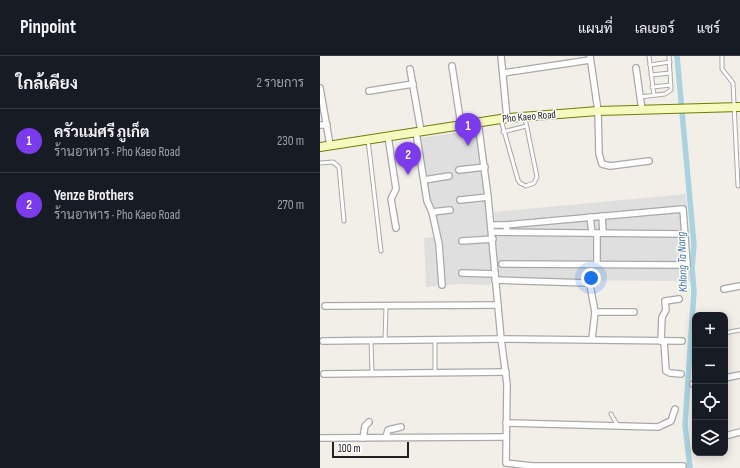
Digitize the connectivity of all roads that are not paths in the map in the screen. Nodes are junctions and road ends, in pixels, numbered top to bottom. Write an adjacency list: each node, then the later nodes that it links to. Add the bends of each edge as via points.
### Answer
1 (500, 56): 11 (street)
2 (648, 56): 7 (lane)
3 (669, 56): 6 (lane)
4 (722, 56): 22 (lane, via 722,69 733,83)
5 (590, 58): 11 (street); 24 (street)
6 (670, 62): 7 (lane); 12 (lane)
7 (650, 64): 13 (lane)
8 (452, 66): 30 (street)
9 (636, 68): 20 (street)
10 (410, 70): 14 (street)
11 (503, 73): 26 (street)
12 (670, 73): 13 (lane); 15 (lane)
13 (651, 75): 16 (lane)
14 (413, 84): 18 (street); 32 (street)
15 (671, 85): 16 (lane); 19 (lane, via 669,92)
16 (652, 87): 19 (lane)
17 (320, 88): 21 (street)
18 (369, 91)
19 (654, 95): 20 (lane)
20 (640, 97): 23 (street)
21 (322, 102): 28 (street)
22 (737, 107): 23 (street, Pho Kaeo Road); 44 (lane)
23 (642, 110): 24 (street, Pho Kaeo Road)
24 (598, 111): 25 (street, Pho Kaeo Road); 38 (street, via 599,154 604,165)
25 (525, 116): 26 (street, Pho Kaeo Road); 31 (lane)
26 (504, 118): 27 (street, Pho Kaeo Road); 33 (lane)
27 (478, 122): 30 (street, Pho Kaeo Road); 40 (street)
28 (327, 124): 29 (street); 36 (street)
29 (320, 125)
30 (461, 125): 32 (street, Pho Kaeo Road)
31 (526, 126): 33 (lane); 33 (lane, via 537,177 531,185 522,185 518,180)
32 (418, 132): 34 (street, Pho Kaeo Road); 43 (street)
33 (503, 132)
34 (388, 136): 35 (street, Pho Kaeo Road); 55 (street, via 396,189 391,199)
35 (368, 139): 36 (street, Pho Kaeo Road); 63 (lane)
36 (330, 145): 37 (street, Pho Kaeo Road)
37 (320, 147)
38 (649, 161)
39 (320, 163): 51 (lane, via 333,162 339,167)
40 (485, 167): 41 (street); 45 (street)
41 (459, 170)
42 (449, 176): 43 (street)
43 (424, 180): 48 (street, via 427,201)
44 (738, 186)
45 (488, 197): 46 (street); 54 (street)
46 (460, 200)
47 (450, 210): 48 (street)
48 (432, 212): 69 (street, via 439,244)
49 (602, 216): 50 (street); 59 (street); 60 (street, via 683,209)
50 (590, 217): 52 (street); 59 (street)
51 (344, 221)
52 (531, 222): 53 (street); 58 (street)
53 (506, 225): 54 (street); 56 (street)
54 (491, 226): 57 (street)
55 (396, 228)
56 (506, 231): 57 (street); 58 (street)
57 (492, 232): 61 (street)
58 (531, 232): 59 (street)
59 (597, 233): 60 (street); 65 (street)
60 (685, 234): 65 (street, via 687,265)
61 (493, 239): 62 (street); 67 (street)
62 (462, 241)
63 (381, 251)
64 (502, 264): 65 (street)
65 (597, 264)
66 (462, 273): 67 (street)
67 (495, 274): 68 (street)
68 (495, 280): 73 (street); 76 (street, via 588,282)
69 (442, 285)
70 (740, 286): 71 (street)
71 (724, 289)
72 (679, 299): 86 (street, via 665,301 666,310 662,317)
73 (498, 305): 75 (street); 80 (street)
74 (325, 306): 75 (street)
75 (386, 306): 84 (lane)
76 (595, 312): 77 (street); 81 (street)
77 (634, 312)
78 (740, 330): 79 (lane)
79 (728, 332)
80 (501, 339): 81 (street); 85 (street); 89 (street)
81 (592, 339): 86 (street)
82 (323, 340): 83 (street)
83 (372, 340): 84 (street); 90 (lane)
84 (385, 340): 85 (street)
85 (435, 340): 88 (lane)
86 (663, 341): 87 (street); 92 (street, via 666,371)
87 (682, 341)
88 (435, 372): 89 (street); 90 (street)
89 (506, 372): 98 (street)
90 (372, 373): 91 (street)
91 (324, 374)
92 (681, 374)
93 (740, 375): 94 (street)
94 (728, 377)
95 (675, 409): 99 (street, via 671,421 662,426)
96 (612, 414): 99 (lane)
97 (369, 422): 106 (street)
98 (506, 423): 99 (street); 104 (street)
99 (618, 426)
100 (401, 427): 103 (street, via 388,430)
101 (740, 432): 102 (street)
102 (728, 435)
103 (386, 437): 104 (street); 106 (street)
104 (506, 437): 108 (street, via 506,464)
105 (320, 438): 106 (street)
106 (363, 438)
107 (683, 466): 108 (street)
108 (533, 467)

